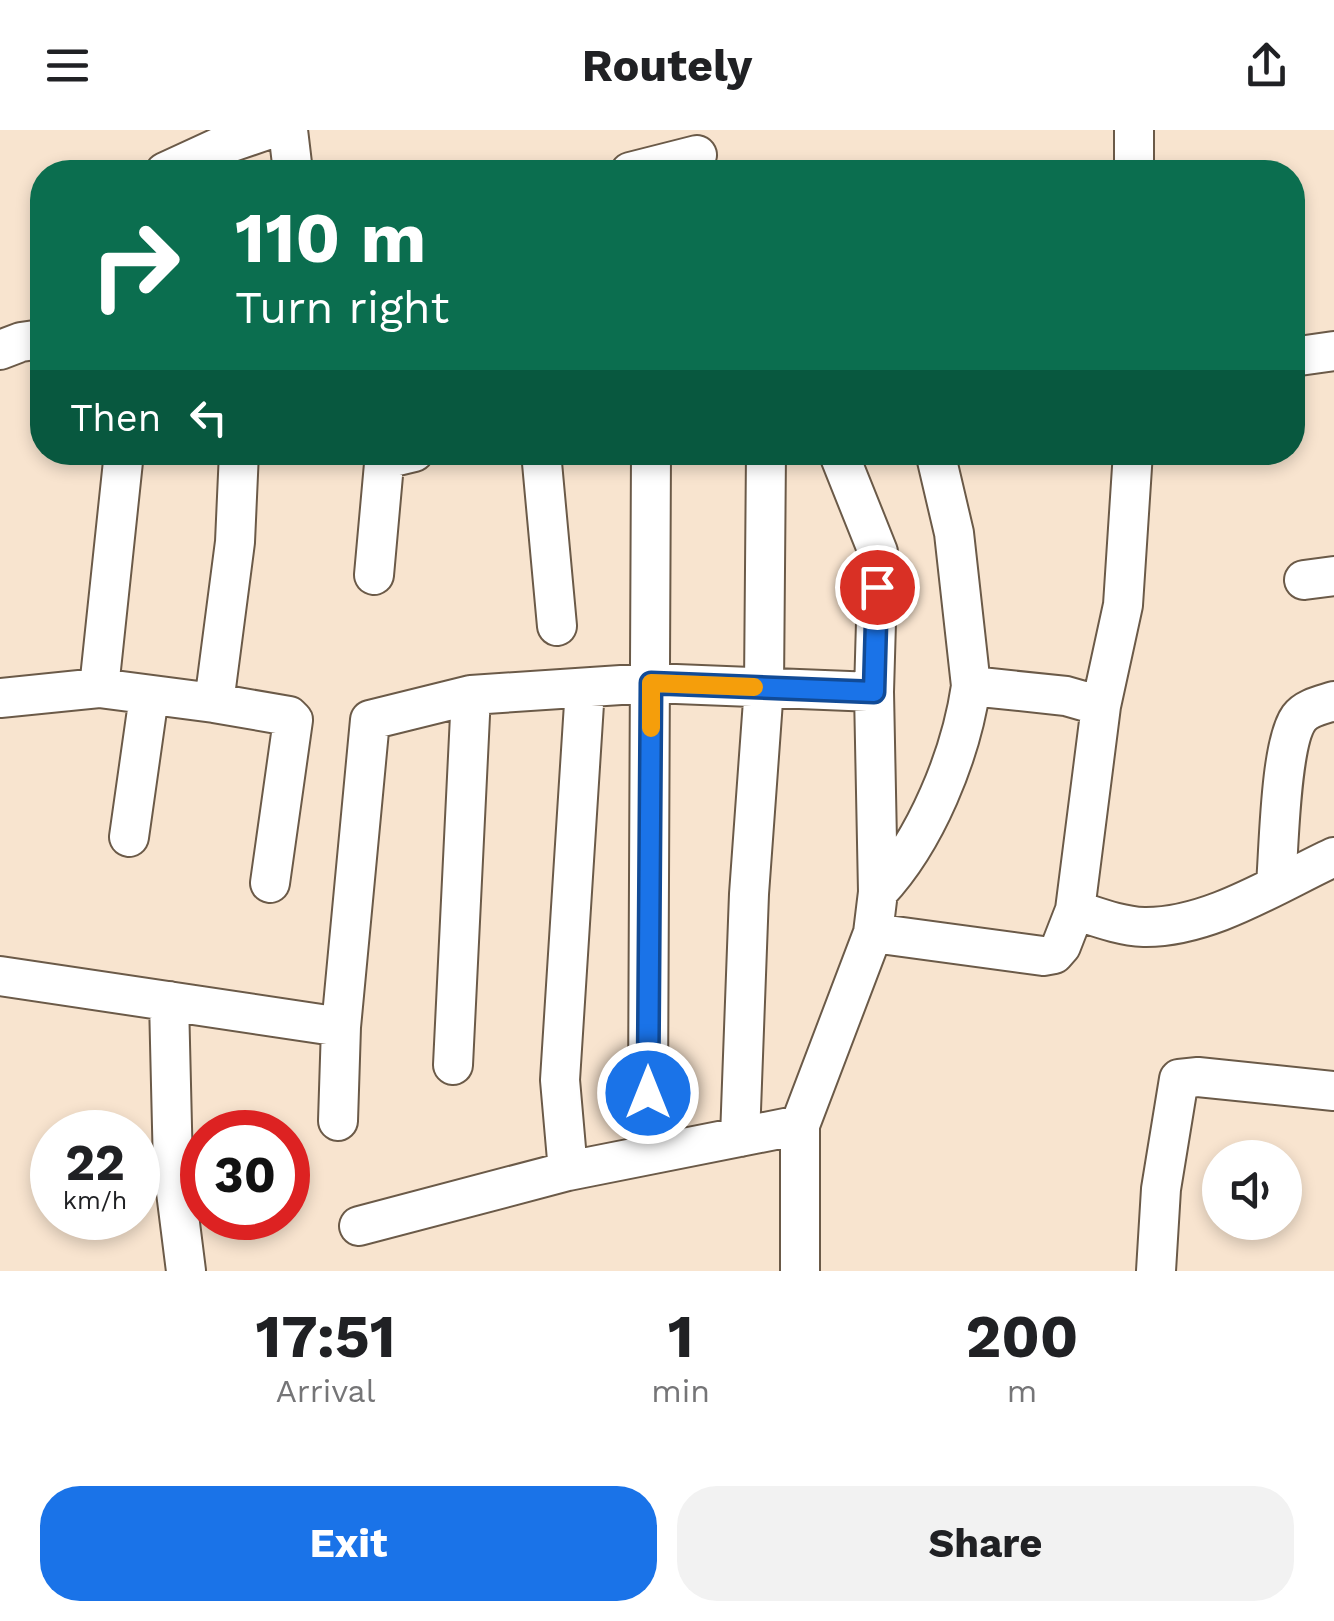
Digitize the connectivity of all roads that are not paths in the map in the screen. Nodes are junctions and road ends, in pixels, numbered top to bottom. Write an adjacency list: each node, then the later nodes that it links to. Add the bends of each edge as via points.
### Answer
1 (267, 130): 5 (street)
2 (288, 130): 6 (street)
3 (1134, 130): 8 (street)
4 (695, 152): 7 (street)
5 (191, 160)
6 (292, 160)
7 (671, 160)
8 (1134, 160)
9 (30, 341): 10 (street)
10 (0, 350)
11 (1334, 351): 12 (street)
12 (1305, 356)
13 (123, 465): 26 (street)
14 (239, 465): 33 (street, via 236,542)
15 (384, 465): 22 (street)
16 (541, 465): 23 (street)
17 (651, 465): 24 (street)
18 (766, 465): 28 (street)
19 (843, 465): 29 (street, via 878,552)
20 (938, 465): 25 (street, via 954,534)
21 (1131, 465): 34 (street, via 1123,605)
22 (374, 575)
23 (557, 626)
24 (651, 683): 27 (street); 28 (street); 48 (street)
25 (971, 686): 34 (street); 40 (street, via 966,722 920,837)
26 (100, 688): 31 (street); 35 (street)
27 (584, 688): 30 (street); 52 (street, via 560,1080)
28 (764, 688): 29 (street); 51 (street)
29 (874, 692): 40 (street)
30 (471, 695): 45 (street, via 370,720); 46 (street)
31 (150, 696): 33 (street); 36 (street)
32 (1334, 701): 39 (street, via 1306,711 1289,743)
33 (214, 703): 38 (street, via 293,720)
34 (1101, 706): 41 (street)
35 (2, 708)
36 (129, 836)
37 (1334, 857): 39 (street)
38 (270, 883)
39 (1276, 884): 41 (street, via 1188,923 1142,927)
40 (878, 892): 42 (street)
41 (1075, 910): 42 (street, via 1061,946 1043,956)
42 (873, 933): 50 (street)
43 (0, 976): 44 (street)
44 (169, 1001): 45 (street); 54 (street, via 172,1168)
45 (341, 1026): 49 (street)
46 (453, 1065)
47 (1334, 1091): 56 (street, via 1179,1079)
48 (648, 1093)
49 (338, 1121)
50 (800, 1125): 51 (street); 55 (street)
51 (740, 1137): 52 (street)
52 (568, 1172): 53 (street)
53 (359, 1226)
54 (186, 1271)
55 (800, 1271)
56 (1156, 1271)

